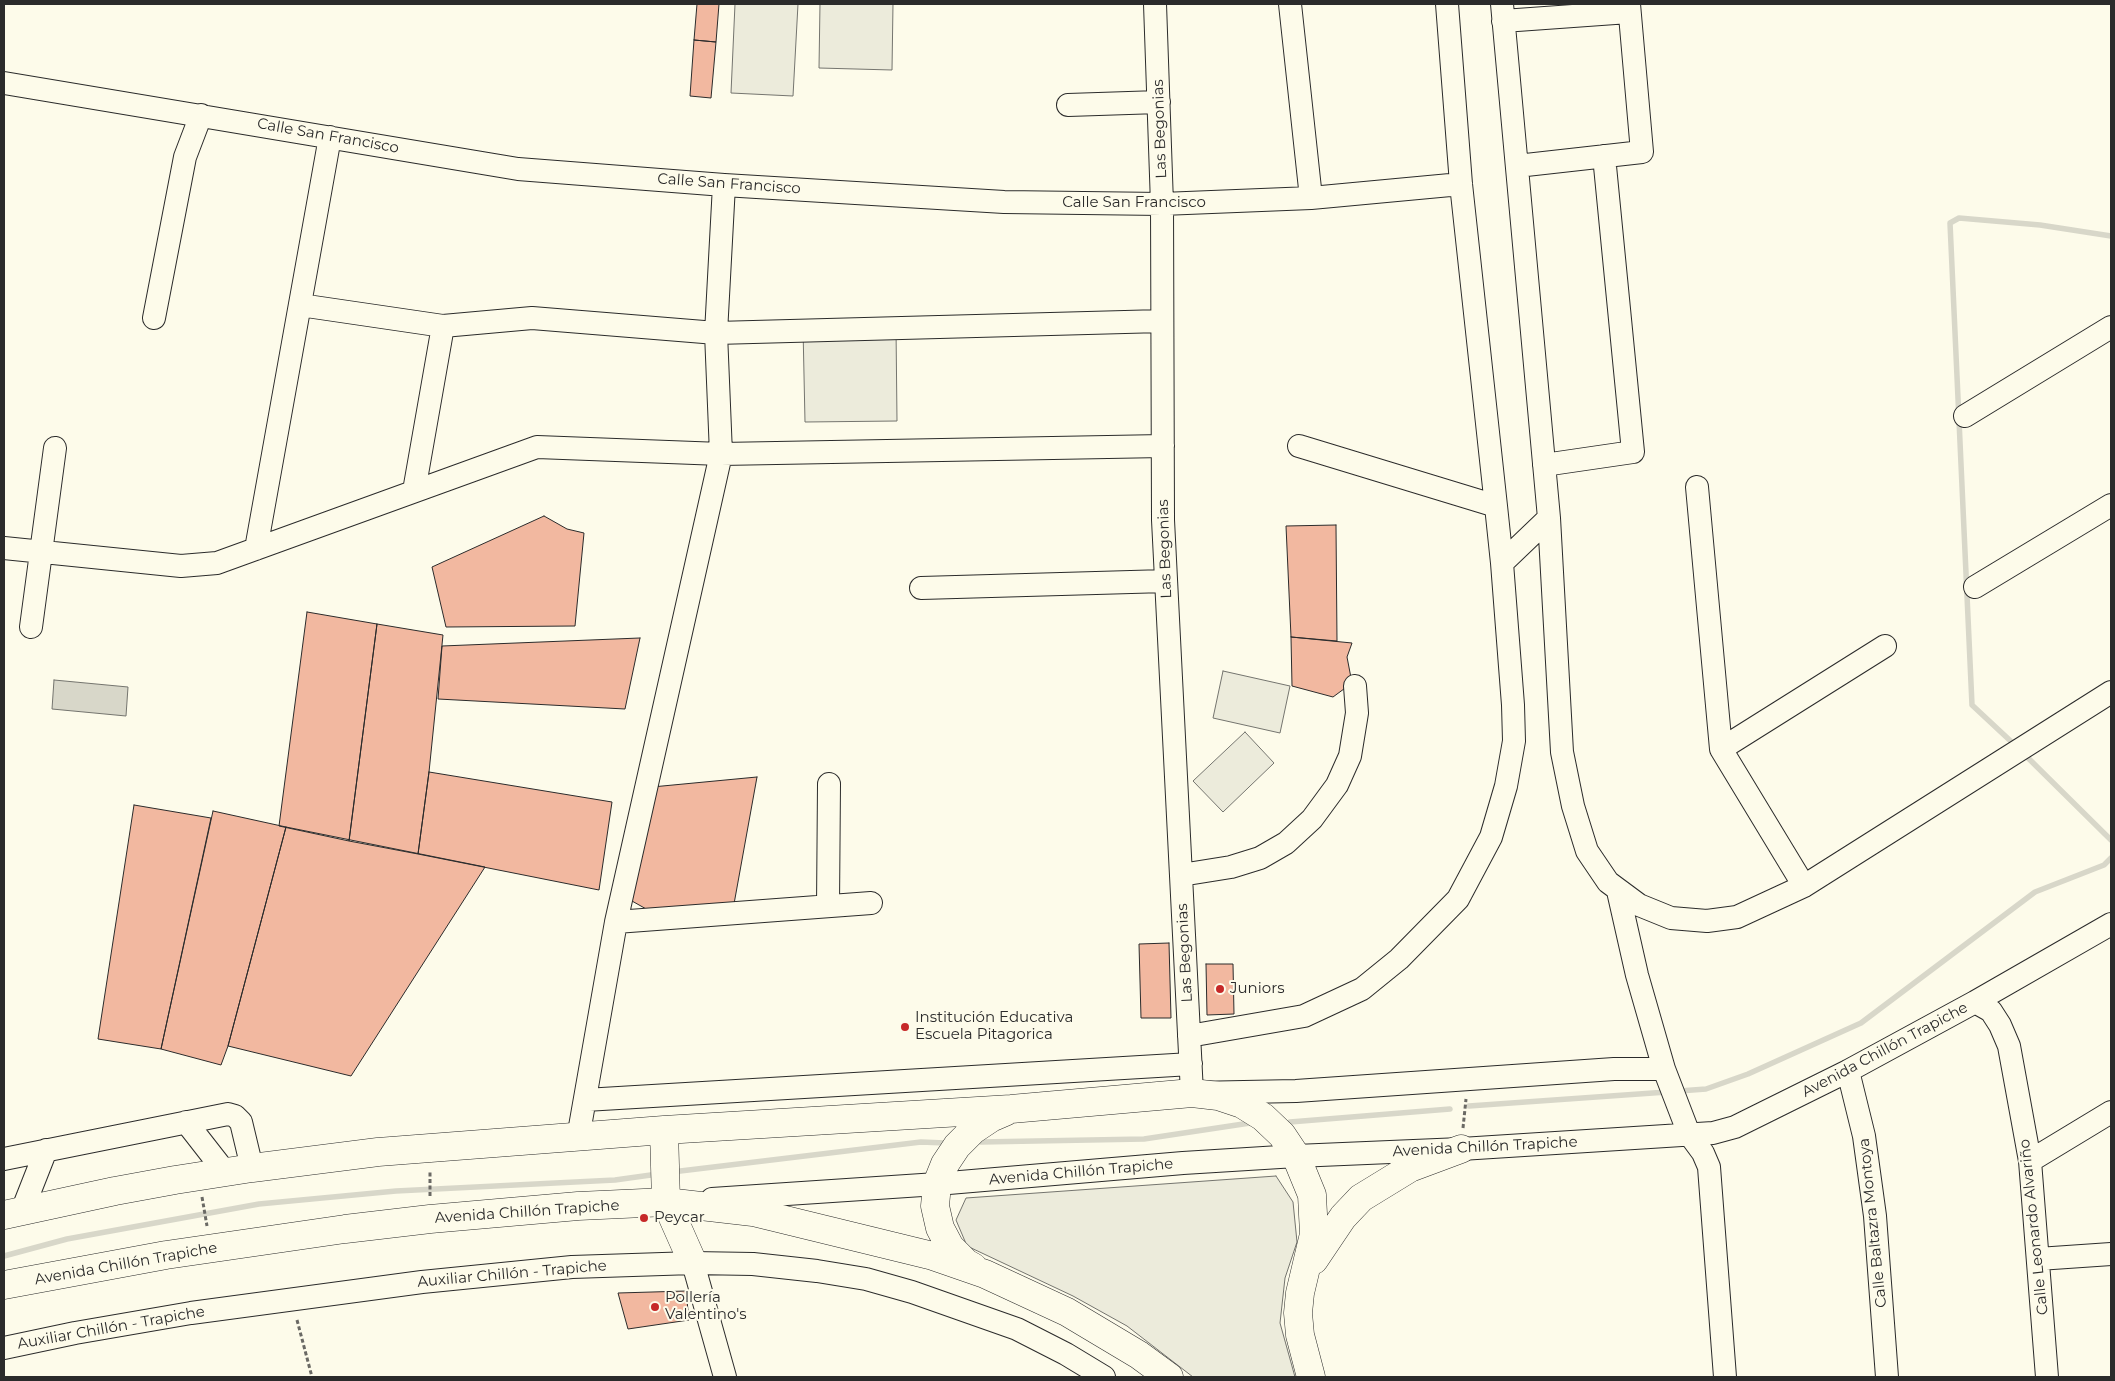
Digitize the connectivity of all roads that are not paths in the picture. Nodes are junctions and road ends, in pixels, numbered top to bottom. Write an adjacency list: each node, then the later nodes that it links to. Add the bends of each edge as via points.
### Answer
1 (1155, 4): 7 (street, Las Begonias)
2 (1290, 4): 15 (street)
3 (1447, 4): 13 (street)
4 (1629, 8): 5 (street); 11 (street, via 1642,152)
5 (1503, 13): 12 (street)
6 (4, 83): 9 (street, Calle San Francisco)
7 (1159, 102): 8 (street); 16 (street, Las Begonias)
8 (1068, 105)
9 (201, 115): 10 (street, Calle San Francisco); 18 (street, via 185,156)
10 (330, 136): 14 (street, Calle San Francisco, via 518,169); 17 (street)
11 (1604, 156): 12 (street); 28 (street, via 1633,452)
12 (1517, 166): 28 (street)
13 (1461, 184): 15 (street, Calle San Francisco); 32 (street)
14 (724, 185): 16 (street, Calle San Francisco, via 1004,202); 22 (street)
15 (1312, 198): 16 (street, Calle San Francisco)
16 (1162, 204): 19 (street, Las Begonias)
17 (300, 305): 20 (street); 35 (street)
18 (154, 318)
19 (1162, 321): 22 (street); 24 (street, Las Begonias)
20 (443, 326): 22 (street, via 532,318); 30 (street)
21 (2111, 327): 23 (street)
22 (716, 332): 27 (street)
23 (1966, 416)
24 (1163, 446): 27 (street); 38 (street, Las Begonias)
25 (1298, 446): 32 (street)
26 (55, 448): 36 (street)
27 (721, 454): 30 (street, via 537,447); 52 (street)
28 (1544, 465): 33 (street)
29 (1696, 487): 45 (street)
30 (414, 492): 35 (street)
31 (2111, 505): 39 (street)
32 (1496, 506): 37 (street)
33 (1549, 518): 37 (street); 49 (street, via 1562,752 1573,806 1587,851)
34 (4, 548): 36 (street)
35 (256, 549): 36 (street, via 218,563 181,566)
36 (42, 552): 41 (street)
37 (1502, 563): 55 (street, via 1514,741 1492,837 1458,899 1398,959 1362,989 1304,1016)
38 (1166, 581): 40 (street); 47 (street, Las Begonias)
39 (1975, 587)
40 (921, 588)
41 (31, 627)
42 (1885, 646): 45 (street)
43 (1355, 686): 47 (street, via 1357,713 1350,756 1337,784 1312,820 1286,843 1260,858 1231,867)
44 (2111, 692): 48 (street)
45 (1722, 749): 48 (street)
46 (829, 784): 51 (street)
47 (1181, 875): 55 (street, Las Begonias)
48 (1804, 886): 49 (street, via 1737,917 1707,921 1671,918 1639,906)
49 (1618, 891): 57 (street, via 1637,975)
50 (870, 903): 51 (street)
51 (828, 906): 52 (street)
52 (616, 922): 62 (street)
53 (2111, 924): 54 (street, Avenida Chillón Trapiche)
54 (1975, 1002): 58 (street, Avenida Chillón Trapiche); 75 (street, Calle Leonardo Alvariño, via 1991,1011 2009,1046)
55 (1189, 1036): 56 (street, Las Begonias)
56 (1191, 1064): 59 (street); 61 (street, Las Begonias)
57 (1664, 1069): 61 (street, via 1614,1069 1296,1091); 69 (street)
58 (1848, 1071): 69 (street, Avenida Chillón Trapiche, via 1735,1127 1713,1133); 93 (street, Calle Baltazra Montoya, via 1864,1136 1875,1216)
59 (1058, 1072): 60 (street); 63 (street)
60 (976, 1077): 62 (street); 65 (street)
61 (1192, 1093): 63 (main road); 73 (main road, via 1218,1096 1249,1108 1282,1135)
62 (584, 1100): 70 (street)
63 (1062, 1105): 64 (main road)
64 (1011, 1109): 65 (main road); 78 (main road, via 973,1130 957,1146)
65 (976, 1111): 68 (main road)
66 (2111, 1112): 75 (street)
67 (186, 1122): 72 (street); 76 (street, via 228,1114 235,1116 241,1122); 77 (street)
68 (664, 1130): 70 (main road); 79 (main road)
69 (1689, 1134): 71 (street, Avenida Chillón Trapiche); 92 (street, via 1709,1167)
70 (578, 1138): 76 (main road, via 430,1148)
71 (1461, 1149): 73 (street, Avenida Chillón Trapiche); 85 (main road, via 1410,1168 1361,1198 1329,1235)
72 (46, 1150): 74 (street); 80 (street)
73 (1296, 1156): 78 (street, Avenida Chillón Trapiche); 85 (main road, via 1312,1195 1314,1214 1314,1234)
74 (4, 1159)
75 (2030, 1162): 82 (street, Calle Leonardo Alvariño)
76 (252, 1168): 77 (main road)
77 (225, 1172): 80 (main road)
78 (937, 1184): 79 (street, Avenida Chillón Trapiche); 84 (main road, via 935,1206 940,1228 950,1247 966,1263)
79 (666, 1202): 83 (main road); 84 (main road, via 753,1212 933,1256); 86 (main road, Avenida Chillón Trapiche, via 430,1219 211,1248)
80 (13, 1213)
81 (2111, 1254): 82 (street)
82 (2038, 1259): 94 (street, Calle Leonardo Alvariño)
83 (692, 1263): 87 (street, Auxiliar Chillón - Trapiche, via 572,1267 422,1282 191,1313); 88 (street); 89 (street, Auxiliar Chillón - Trapiche, via 817,1270 866,1279 1016,1329)
84 (985, 1274): 90 (main road, via 1074,1316 1139,1354)
85 (1306, 1274): 91 (main road, via 1298,1313)
86 (4, 1285)
87 (4, 1348)
88 (725, 1377)
89 (1104, 1377)
90 (1169, 1377)
91 (1311, 1377)
92 (1725, 1377)
93 (1887, 1377)
94 (2047, 1377)

